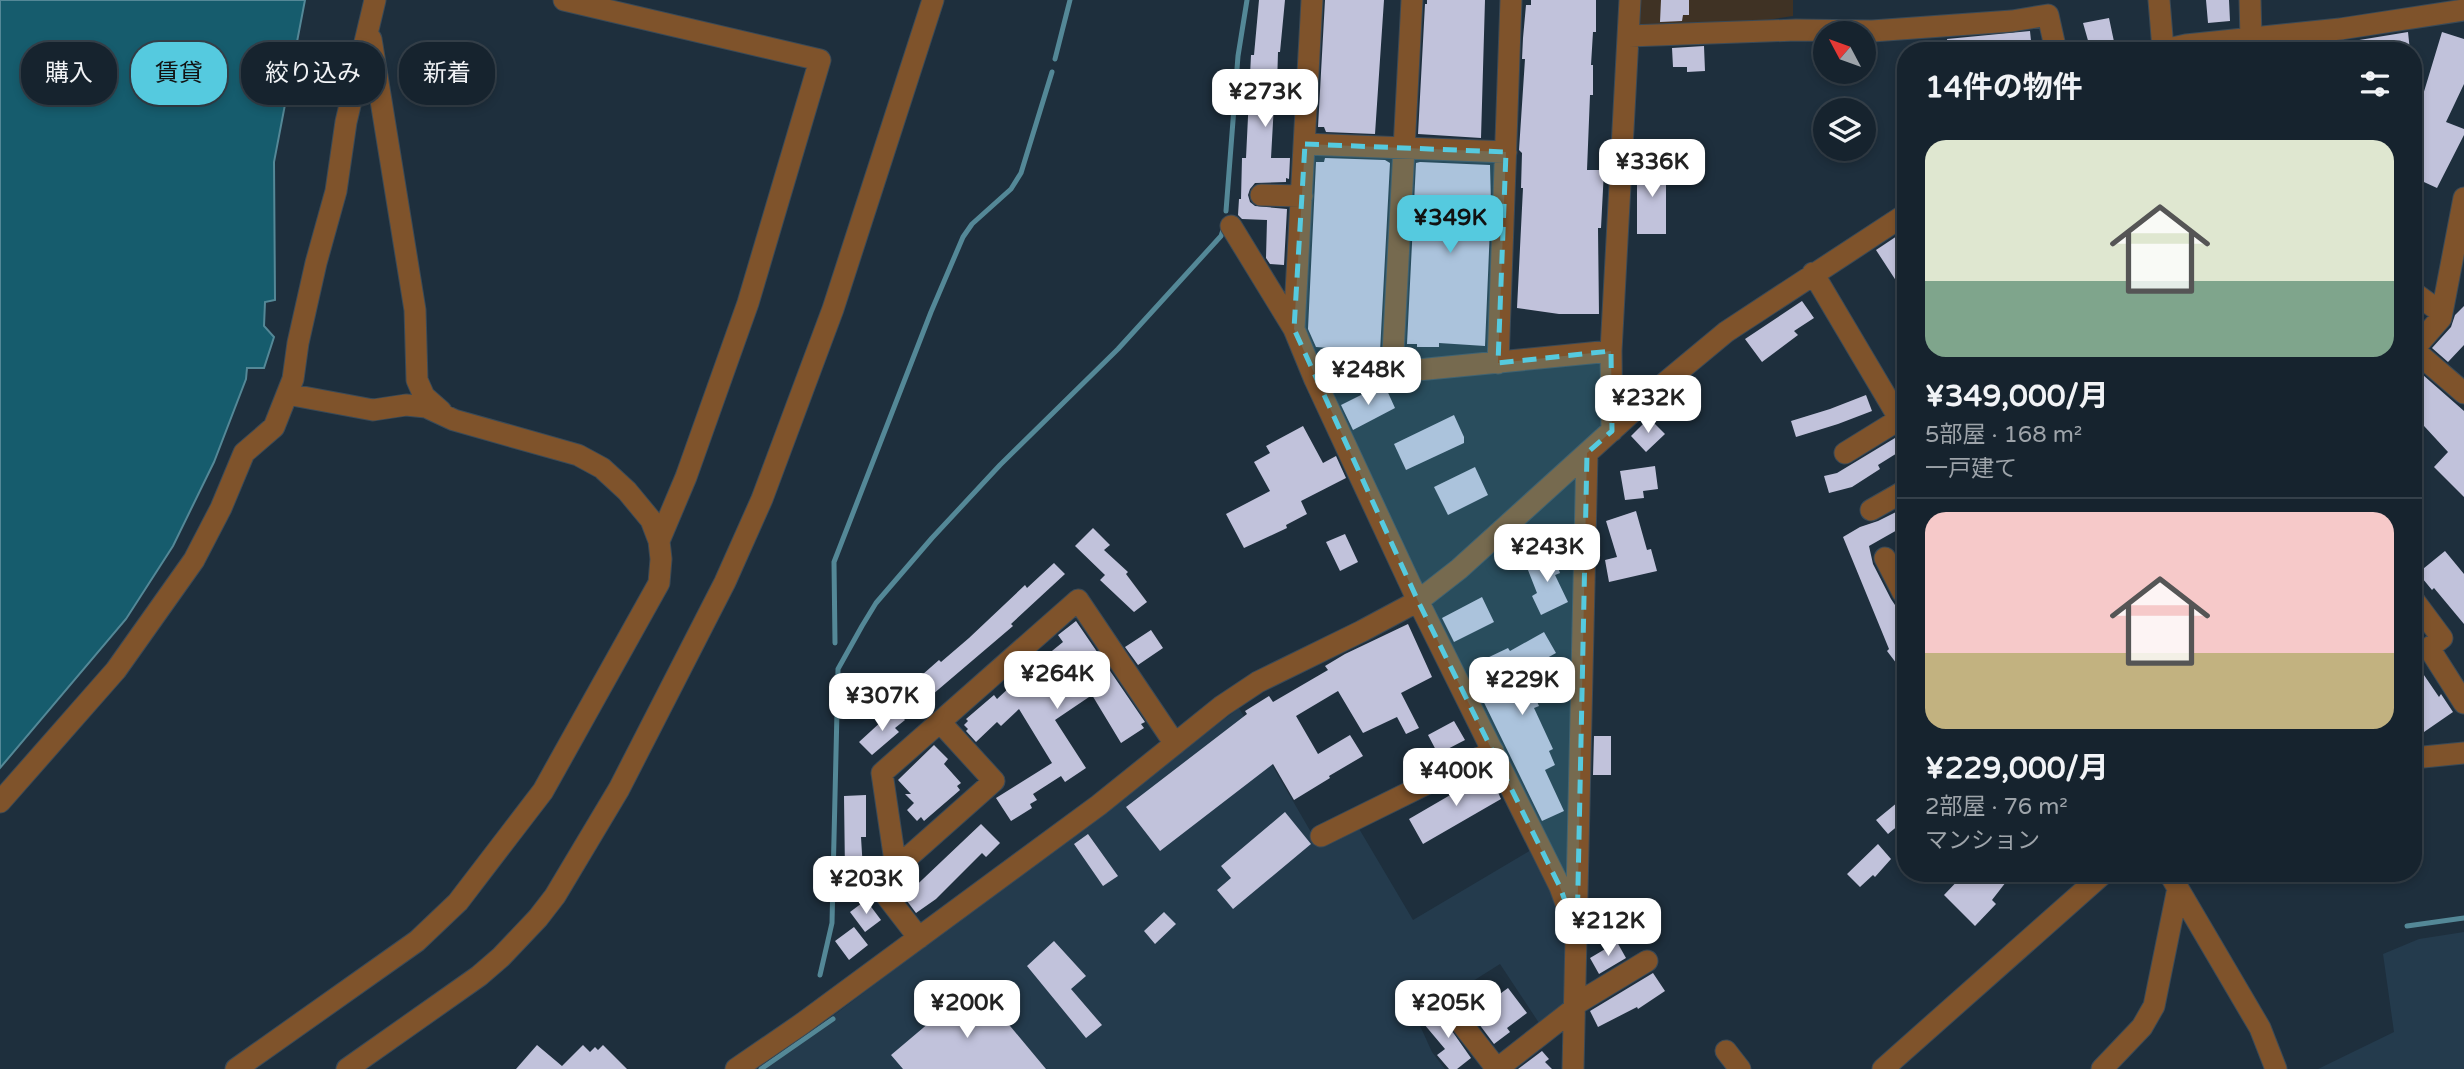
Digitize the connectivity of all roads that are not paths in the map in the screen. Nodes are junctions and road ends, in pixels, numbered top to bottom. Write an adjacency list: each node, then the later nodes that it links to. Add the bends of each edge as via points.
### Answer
1 (375, 0): 11 (street)
2 (564, 0): 46 (street, via 820,60 748,303)
3 (933, 0): 68 (street, via 833,309 762,499 725,582 619,789 555,896 501,957)
4 (1312, 0): 17 (street)
5 (1412, 0): 18 (street)
6 (1511, 0): 19 (street)
7 (1630, 0): 12 (street)
8 (2159, 0): 15 (street)
9 (2249, 0): 13 (street)
10 (2464, 10): 13 (street)
11 (370, 27): 37 (street); 39 (street, via 415,310 417,380 424,396)
12 (1629, 36): 14 (street, via 1872,31 2012,22 2048,15); 31 (street)
13 (2251, 38): 16 (street)
14 (2054, 42)
15 (2161, 42)
16 (2221, 42)
17 (1305, 144): 18 (street); 21 (street)
18 (1403, 149): 19 (street); 34 (street)
19 (1506, 152): 33 (street)
20 (1261, 195): 21 (street)
21 (1302, 196): 29 (street)
22 (2464, 198): 25 (street)
23 (1897, 220): 26 (street)
24 (1231, 226): 29 (street)
25 (2458, 261): 28 (street)
26 (1813, 273): 38 (street); 41 (street, via 1726,332)
27 (2422, 299): 28 (street)
28 (2442, 313): 30 (street)
29 (1294, 329): 35 (street)
30 (2422, 339)
31 (1611, 351): 33 (street); 41 (street)
32 (2422, 357): 36 (street)
33 (1498, 363): 34 (street)
34 (1392, 372): 35 (street)
35 (1315, 380): 47 (street)
36 (2464, 393)
37 (288, 394): 39 (street, via 373,410 426,407); 55 (street, via 274,427 244,453 221,508 186,571 116,670)
38 (1897, 415)
39 (446, 416): 46 (street, via 578,455 602,468 651,520)
40 (1897, 428): 43 (street)
41 (1612, 431): 42 (street)
42 (1587, 453): 47 (street); 61 (street)
43 (1844, 453)
44 (1897, 495): 45 (street)
45 (1871, 510)
46 (659, 541): 67 (street, via 659,583 543,791 458,902 417,941)
47 (1418, 601): 51 (street, via 1258,682); 52 (street)
48 (2422, 611): 49 (street, via 2442,638 2429,648)
49 (2464, 703)
50 (940, 722): 51 (street, via 1078,600); 57 (street, via 882,773); 57 (street, via 994,781)
51 (1175, 744): 62 (street)
52 (1493, 751): 56 (street); 61 (street, via 1560,887)
53 (2464, 753): 54 (street)
54 (2422, 757)
55 (0, 803)
56 (1321, 836)
57 (896, 868): 62 (street, via 878,885)
58 (2094, 882): 73 (street)
59 (2174, 882): 74 (street, via 2154,1006 2142,1027)
60 (2175, 882): 75 (street, via 2260,1028)
61 (1577, 934): 64 (street)
62 (919, 938): 69 (street)
63 (1647, 961): 64 (street)
64 (1575, 1006): 70 (street); 71 (street)
65 (1458, 1019): 70 (street)
66 (1726, 1051): 72 (street)
67 (236, 1069)
68 (347, 1069)
69 (736, 1069)
70 (1497, 1069)
71 (1573, 1069)
72 (1740, 1069)
73 (1882, 1069)
74 (2102, 1069)
75 (2276, 1069)

